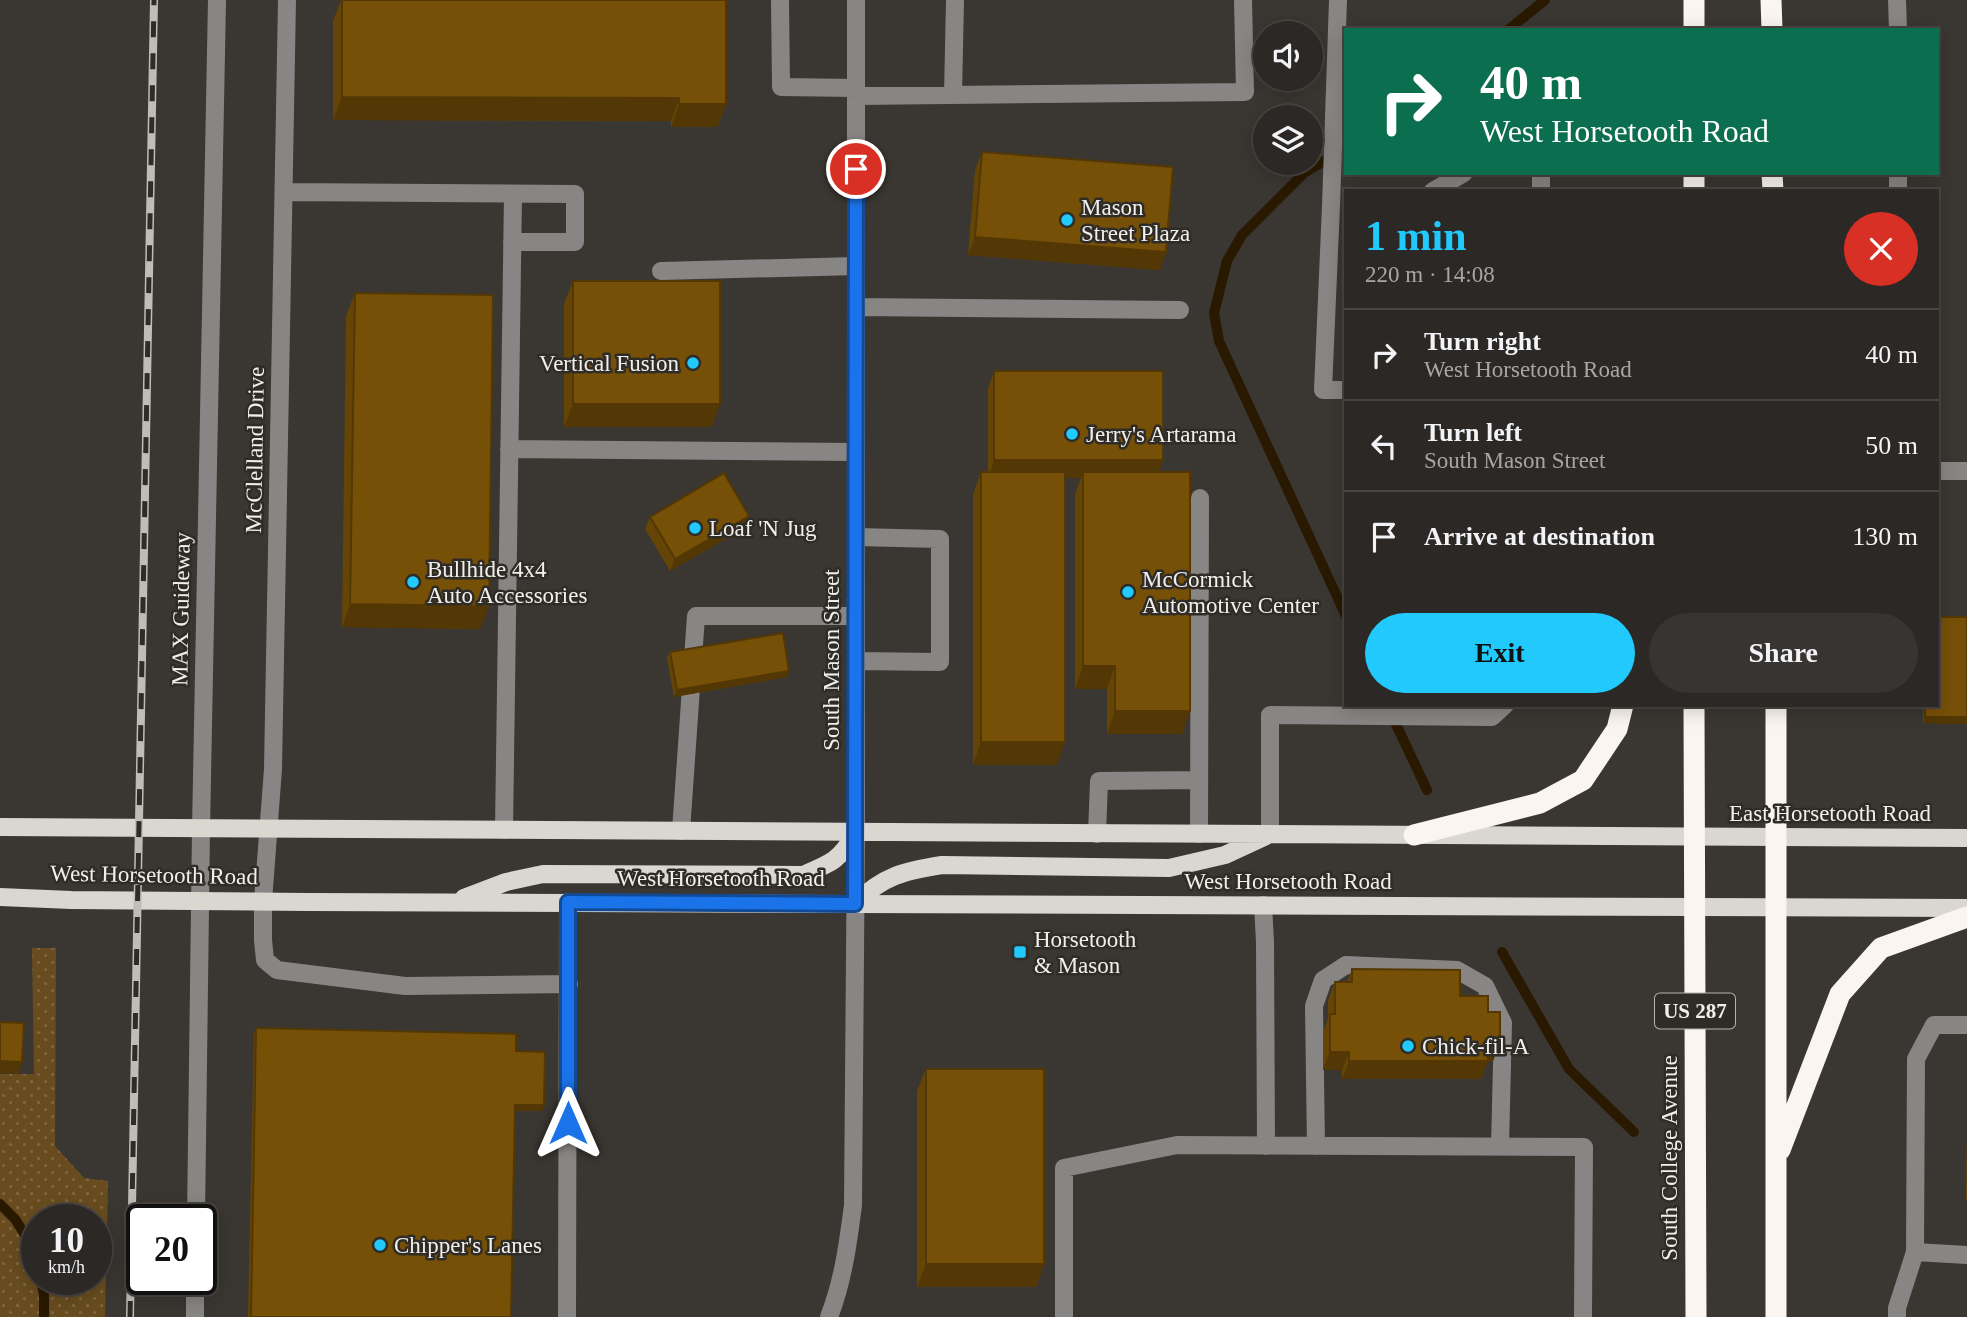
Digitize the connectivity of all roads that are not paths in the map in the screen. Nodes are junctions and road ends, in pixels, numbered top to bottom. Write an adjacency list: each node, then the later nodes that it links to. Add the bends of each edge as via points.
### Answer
1 (217, 0): 42 (street, MAX Guideway)
2 (287, 0): 18 (street, McClelland Drive)
3 (780, 0): 14 (street, via 780,87)
4 (856, 0): 14 (street, South Mason Street)
5 (954, 0): 15 (street)
6 (1243, 0): 15 (street, via 1245,92)
7 (1338, 0): 22 (street)
8 (1694, 0): 11 (highway)
9 (1772, 0): 12 (highway)
10 (1898, 0): 13 (street)
11 (1694, 28)
12 (1772, 28)
13 (1898, 28)
14 (856, 92): 15 (street); 23 (street, South Mason Street)
15 (953, 95)
16 (1461, 175): 17 (street)
17 (1436, 189)
18 (284, 192): 19 (street); 43 (street, McClelland Drive, via 273,778)
19 (513, 194): 20 (street); 20 (street, via 575,194 575,242)
20 (512, 242): 28 (street)
21 (1344, 242): 22 (street)
22 (1329, 250): 27 (street, via 1323,390)
23 (856, 266): 24 (street); 25 (street, South Mason Street)
24 (661, 271)
25 (856, 307): 26 (street); 29 (street, South Mason Street)
26 (1180, 310)
27 (1344, 390)
28 (509, 449): 29 (street); 44 (street)
29 (856, 452): 33 (street, South Mason Street)
30 (1939, 471): 31 (street)
31 (1967, 471)
32 (1200, 498): 40 (street)
33 (856, 537): 34 (street, South Mason Street); 35 (street, via 940,539 940,662)
34 (856, 616): 35 (street, South Mason Street); 45 (street, via 696,616)
35 (856, 661): 46 (street, South Mason Street)
36 (1503, 707): 49 (street, via 1492,717 1270,715)
37 (1622, 707): 50 (highway, via 1617,729 1583,780 1540,803)
38 (1694, 707): 51 (highway, South College Avenue / US 287)
39 (1776, 707): 52 (highway)
40 (1198, 780): 47 (street, via 1099,781); 48 (street)
41 (0, 827): 42 (main road, West Horsetooth Road)
42 (201, 829): 43 (main road, West Horsetooth Road); 55 (street, MAX Guideway)
43 (268, 829): 44 (main road, West Horsetooth Road); 56 (street, McClelland Drive)
44 (503, 831): 45 (main road, West Horsetooth Road)
45 (681, 831): 46 (main road, West Horsetooth Road)
46 (856, 832): 47 (main road, West Horsetooth Road); 57 (main road, via 830,864 803,875 542,874 506,882); 59 (street, South Mason Street)
47 (1097, 834): 48 (main road, West Horsetooth Road)
48 (1199, 834): 49 (main road, West Horsetooth Road)
49 (1270, 834): 50 (main road, West Horsetooth Road); 59 (main road, via 1225,855 1170,868 942,865 905,871)
50 (1414, 835): 51 (main road, West Horsetooth Road)
51 (1693, 836): 52 (main road, East Horsetooth Road); 61 (highway, South College Avenue / US 287)
52 (1776, 836): 53 (main road, East Horsetooth Road); 62 (highway)
53 (1967, 838)
54 (0, 897): 55 (main road, West Horsetooth Road)
55 (200, 901): 56 (main road, West Horsetooth Road); 71 (street, MAX Guideway)
56 (263, 901): 57 (main road, West Horsetooth Road); 65 (street, McClelland Drive, via 265,960 277,970 405,986)
57 (456, 902): 58 (main road, West Horsetooth Road)
58 (568, 902): 59 (main road, West Horsetooth Road); 65 (street)
59 (855, 904): 60 (main road, West Horsetooth Road); 77 (street, South Mason Street, via 852,1205 847,1253)
60 (1263, 905): 61 (main road, West Horsetooth Road); 67 (street)
61 (1694, 906): 62 (main road); 80 (highway, South College Avenue / US 287)
62 (1776, 907): 63 (main road); 70 (highway)
63 (1967, 908)
64 (1967, 918): 70 (highway, via 1881,948 1840,994)
65 (569, 984): 76 (street)
66 (1967, 1025): 72 (street, via 1934,1025 1916,1059)
67 (1265, 1146): 68 (street); 78 (street, via 1177,1145 1064,1168)
68 (1316, 1146): 69 (street); 69 (street, via 1314,1006 1323,979 1346,965 1457,970 1485,986 1503,1023)
69 (1500, 1146): 79 (street, via 1584,1147)
70 (1776, 1162): 81 (highway)
71 (196, 1204)
72 (1915, 1252): 73 (street); 82 (street)
73 (1967, 1255)
74 (195, 1295): 75 (street)
75 (195, 1317)
76 (567, 1317)
77 (829, 1317)
78 (1064, 1317)
79 (1583, 1317)
80 (1696, 1317)
81 (1776, 1317)
82 (1897, 1317)

